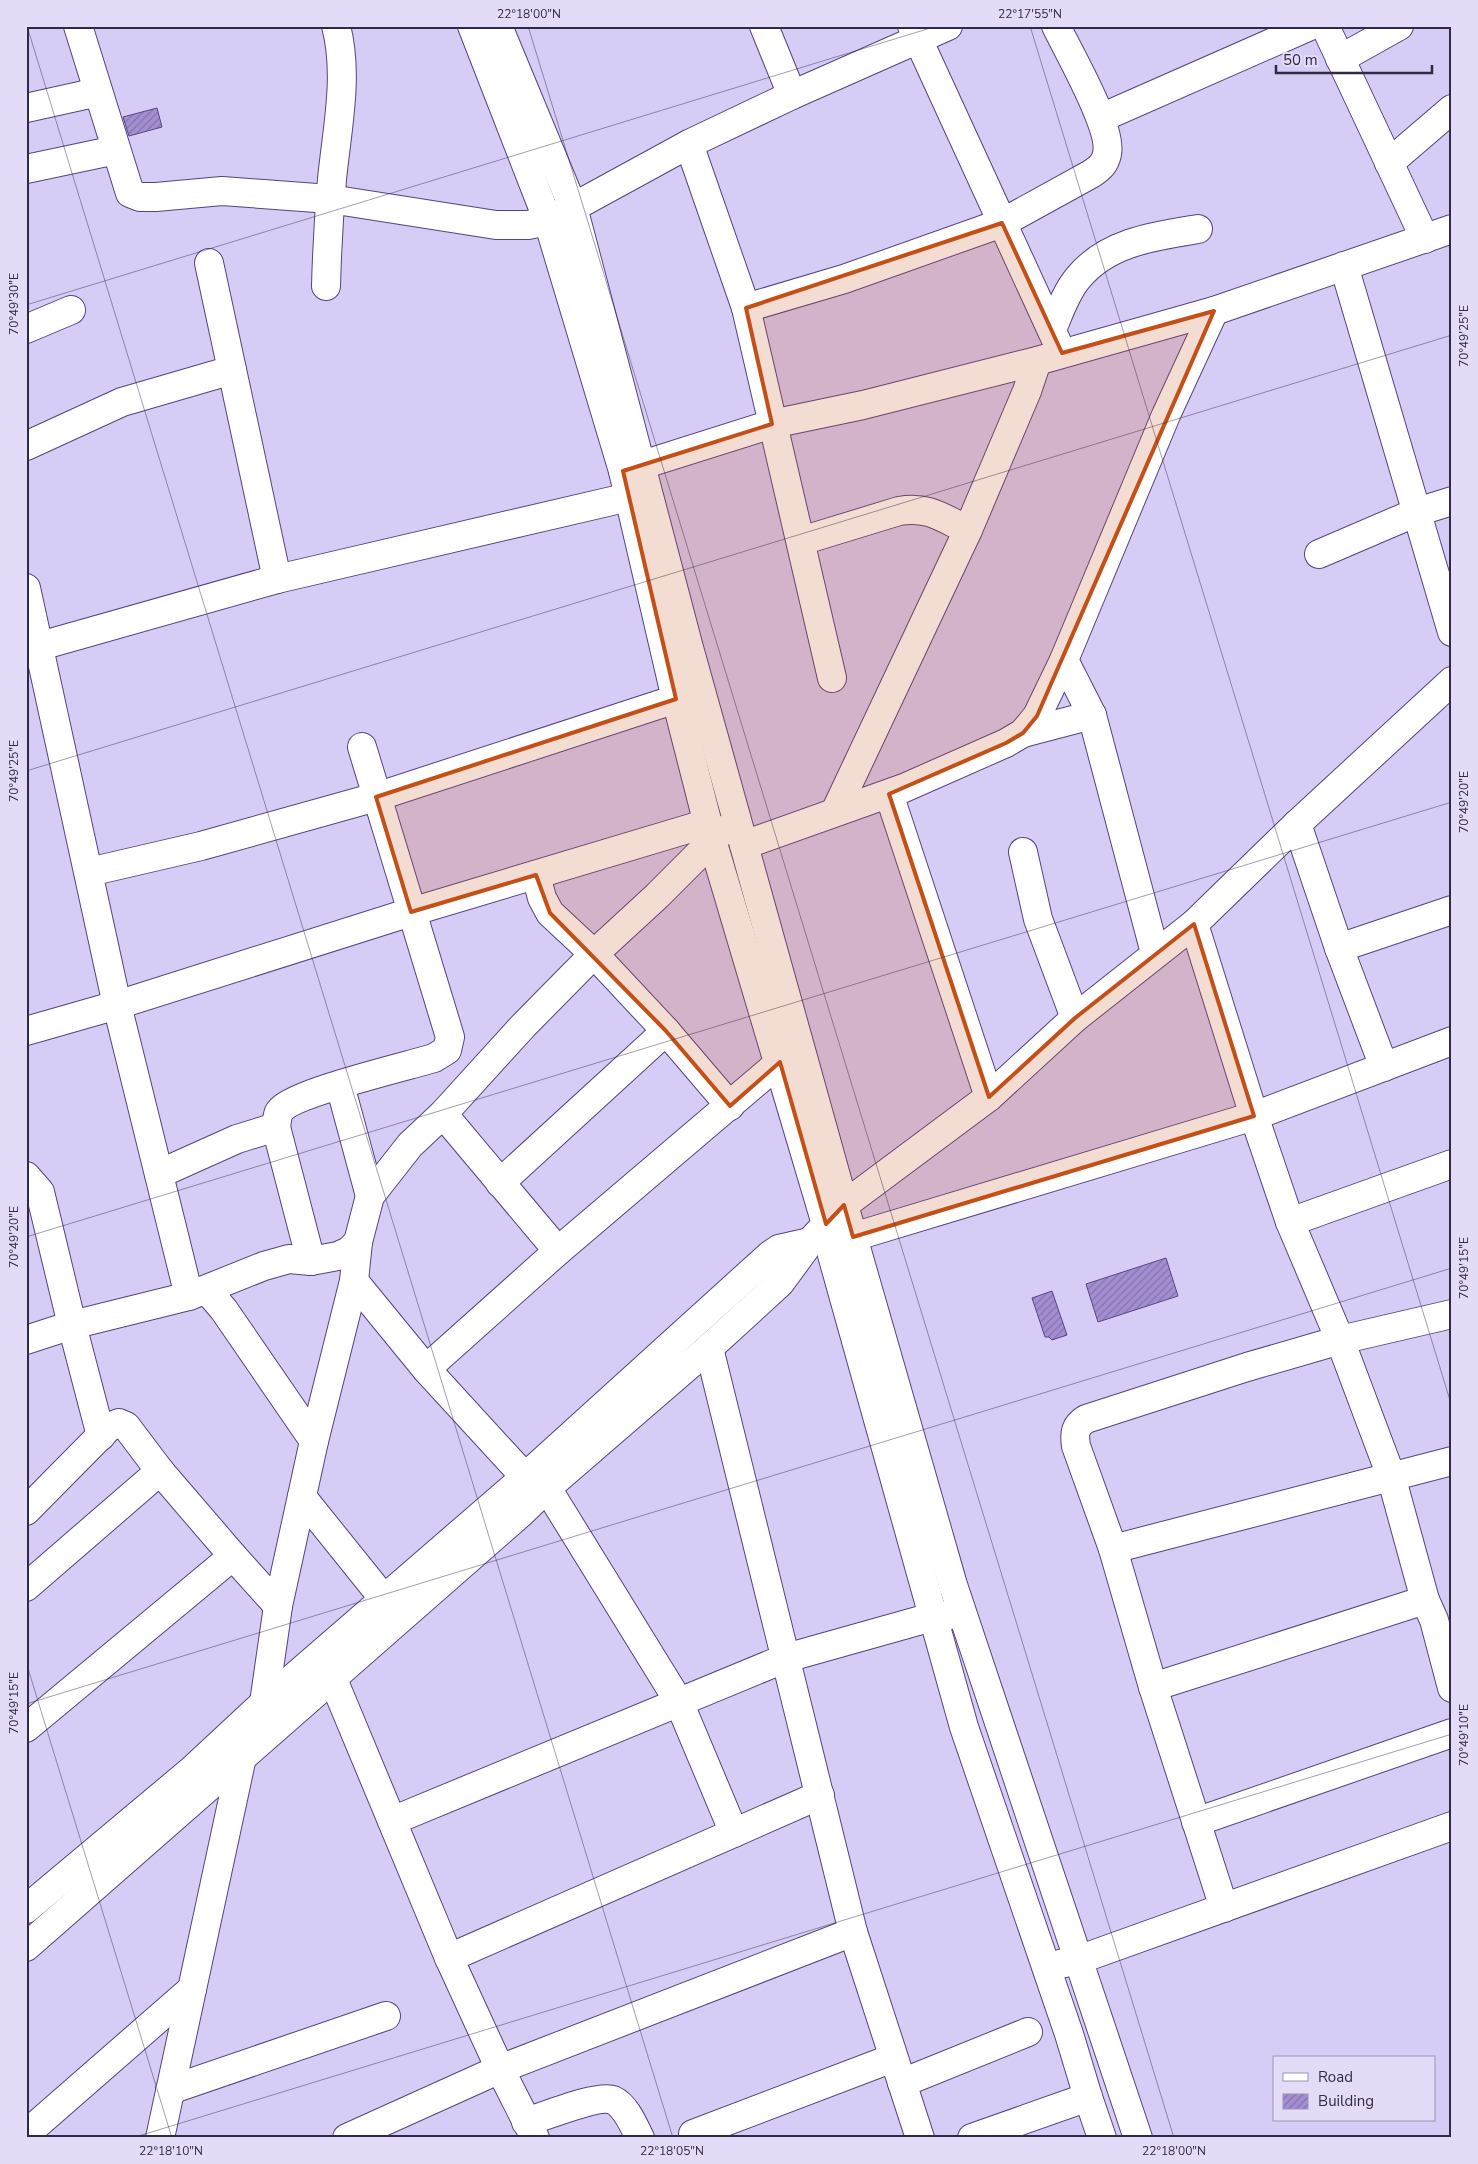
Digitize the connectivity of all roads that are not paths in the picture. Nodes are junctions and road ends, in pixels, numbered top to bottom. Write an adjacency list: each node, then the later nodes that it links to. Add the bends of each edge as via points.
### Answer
1 (78, 26): 13 (street)
2 (336, 26): 22 (street, via 341,46 342,76)
3 (472, 26): 24 (street)
4 (764, 26): 14 (street)
5 (948, 26): 11 (street)
6 (1056, 26): 17 (street)
7 (1310, 26): 17 (street)
8 (1325, 26): 12 (street)
9 (1399, 26): 12 (street)
10 (500, 27): 23 (street)
11 (915, 33): 14 (street); 25 (street)
12 (1340, 59): 20 (street)
13 (98, 92): 15 (street); 19 (street)
14 (792, 95): 18 (street)
15 (26, 108)
16 (1452, 109): 20 (street)
17 (1101, 118): 25 (street, via 1108,140 1103,166)
18 (690, 144): 23 (street); 32 (street)
19 (116, 150): 21 (street); 22 (street, via 130,193 140,197 222,191)
20 (1389, 163): 28 (street)
21 (26, 169)
22 (330, 199): 24 (street, via 496,225); 31 (street)
23 (573, 207): 24 (street); 41 (street)
24 (548, 221): 41 (street)
25 (1002, 222): 32 (street, via 844,278); 36 (street)
26 (1198, 229): 36 (street, via 1127,244 1088,267 1069,291)
27 (1452, 229): 28 (street)
28 (1425, 239): 30 (street)
29 (209, 262): 38 (street)
30 (1344, 266): 34 (street); 44 (street)
31 (326, 286)
32 (746, 308): 39 (street)
33 (71, 310): 35 (street)
34 (1214, 311): 36 (street); 52 (street, via 1162,424)
35 (26, 329)
36 (1057, 341): 37 (street)
37 (1037, 361): 39 (street, via 863,405); 45 (street)
38 (232, 370): 40 (street, via 122,402); 48 (street)
39 (772, 424): 41 (street); 46 (street)
40 (26, 446)
41 (632, 468): 42 (street); 62 (street, via 688,644)
42 (629, 497): 48 (street); 55 (street)
43 (1452, 500): 44 (street)
44 (1417, 512): 47 (street); 50 (street)
45 (968, 530): 46 (street, via 915,508); 61 (street)
46 (801, 541): 53 (street)
47 (1319, 554)
48 (278, 579): 51 (street)
49 (26, 588): 51 (street)
50 (1452, 632)
51 (33, 648): 67 (street)
52 (1064, 660): 56 (street); 57 (street, via 1037,716)
53 (832, 678)
54 (1452, 681): 63 (street)
55 (676, 699): 60 (street); 64 (street)
56 (1092, 716): 57 (street); 74 (street)
57 (1023, 733): 59 (street)
58 (362, 747): 60 (street)
59 (889, 794): 61 (street); 83 (street)
60 (376, 797): 67 (street, via 201,846); 70 (street)
61 (836, 812): 65 (street)
62 (736, 816): 64 (street); 65 (street)
63 (1298, 824): 71 (street); 72 (street)
64 (710, 831): 68 (street); 73 (street, via 657,896); 80 (street)
65 (744, 845): 93 (street)
66 (1023, 852): 76 (street, via 1038,919)
67 (89, 872): 75 (street)
68 (536, 875): 70 (street); 73 (street, via 550,913)
69 (1452, 910): 72 (street)
70 (411, 912): 75 (street); 82 (street, via 443,1010 450,1037 447,1050 434,1058)
71 (1194, 924): 74 (street); 86 (street)
72 (1338, 948): 81 (street)
73 (594, 954): 78 (street); 85 (street)
74 (1155, 954): 76 (street)
75 (118, 1005): 77 (street); 89 (street)
76 (1075, 1018): 83 (street)
77 (26, 1031)
78 (666, 1031): 84 (street); 91 (street)
79 (1452, 1041): 81 (street)
80 (780, 1062): 84 (street); 95 (street)
81 (1384, 1067): 86 (street)
82 (340, 1085): 87 (street, via 293,1100 279,1112); 92 (street)
83 (989, 1097): 93 (street)
84 (730, 1106): 98 (street)
85 (443, 1114): 91 (street); 92 (street, via 410,1144)
86 (1254, 1116): 94 (street); 96 (street)
87 (276, 1127): 89 (street, via 237,1139); 99 (street)
88 (1452, 1164): 94 (street)
89 (159, 1174): 101 (street)
90 (26, 1176): 103 (street, via 40,1192)
91 (500, 1183): 98 (street)
92 (370, 1196): 97 (street)
93 (844, 1205): 95 (street); 96 (street)
94 (1290, 1222): 105 (street)
95 (818, 1233): 106 (street, via 780,1283); 113 (street, via 770,1255); 123 (street, via 832,1255)
96 (853, 1237): 122 (street)
97 (358, 1242): 99 (street, via 338,1256); 100 (street)
98 (558, 1251): 107 (street)
99 (311, 1261): 101 (street, via 289,1259 264,1266)
100 (354, 1281): 107 (street); 109 (street)
101 (198, 1293): 103 (street); 109 (street, via 224,1310)
102 (1452, 1314): 105 (street)
103 (72, 1325): 104 (street); 108 (street)
104 (26, 1340)
105 (1340, 1340): 112 (street); 116 (street, via 1247,1367 1078,1424 1074,1435 1076,1446)
106 (709, 1348): 113 (street); 124 (street)
107 (426, 1369): 113 (street)
108 (101, 1436): 111 (street, via 109,1427 119,1423 126,1426); 115 (street)
109 (314, 1441): 114 (street)
110 (1452, 1461): 112 (street)
111 (160, 1471): 117 (street); 118 (street)
112 (1392, 1476): 116 (street); 121 (street)
113 (536, 1482): 119 (street); 125 (street, via 521,1513); 128 (street)
114 (302, 1497): 119 (street); 120 (street)
115 (26, 1511)
116 (1113, 1549): 126 (street)
117 (233, 1556): 120 (street); 130 (street)
118 (26, 1588)
119 (384, 1599): 129 (street)
120 (278, 1606): 129 (street)
121 (1437, 1611): 126 (street); 127 (street)
122 (963, 1614): 123 (street); 143 (street)
123 (932, 1617): 124 (street); 144 (street, via 964,1727)
124 (786, 1658): 128 (street); 133 (street)
125 (332, 1677): 132 (street); 134 (street)
126 (1153, 1687): 135 (street)
127 (1452, 1688)
128 (679, 1702): 134 (street); 137 (street)
129 (264, 1703): 132 (street); 138 (street, via 192,1770)
130 (26, 1728)
131 (1452, 1733): 135 (street)
132 (242, 1757): 141 (street); 145 (street)
133 (820, 1795): 137 (street); 140 (street)
134 (392, 1821): 142 (street)
135 (1196, 1822): 139 (street)
136 (1452, 1826): 139 (street)
137 (734, 1832): 142 (street)
138 (27, 1906)
139 (1224, 1908): 143 (street)
140 (853, 1932): 148 (street); 149 (street)
141 (26, 1947)
142 (448, 1958): 149 (street)
143 (1078, 1960): 144 (street); 162 (street)
144 (1046, 1968): 152 (street)
145 (192, 1988): 151 (street); 154 (street)
146 (386, 2016): 151 (street)
147 (1028, 2032): 150 (street)
148 (893, 2058): 150 (street); 155 (street)
149 (500, 2069): 153 (street); 157 (street)
150 (902, 2083): 159 (street)
151 (170, 2090): 156 (street)
152 (1088, 2097): 160 (street); 161 (street)
153 (530, 2130): 158 (street, via 594,2100 612,2100 624,2110)
154 (26, 2134)
155 (693, 2134)
156 (160, 2138)
157 (347, 2138)
158 (640, 2138)
159 (920, 2138)
160 (972, 2138)
161 (1102, 2138)
162 (1138, 2138)

